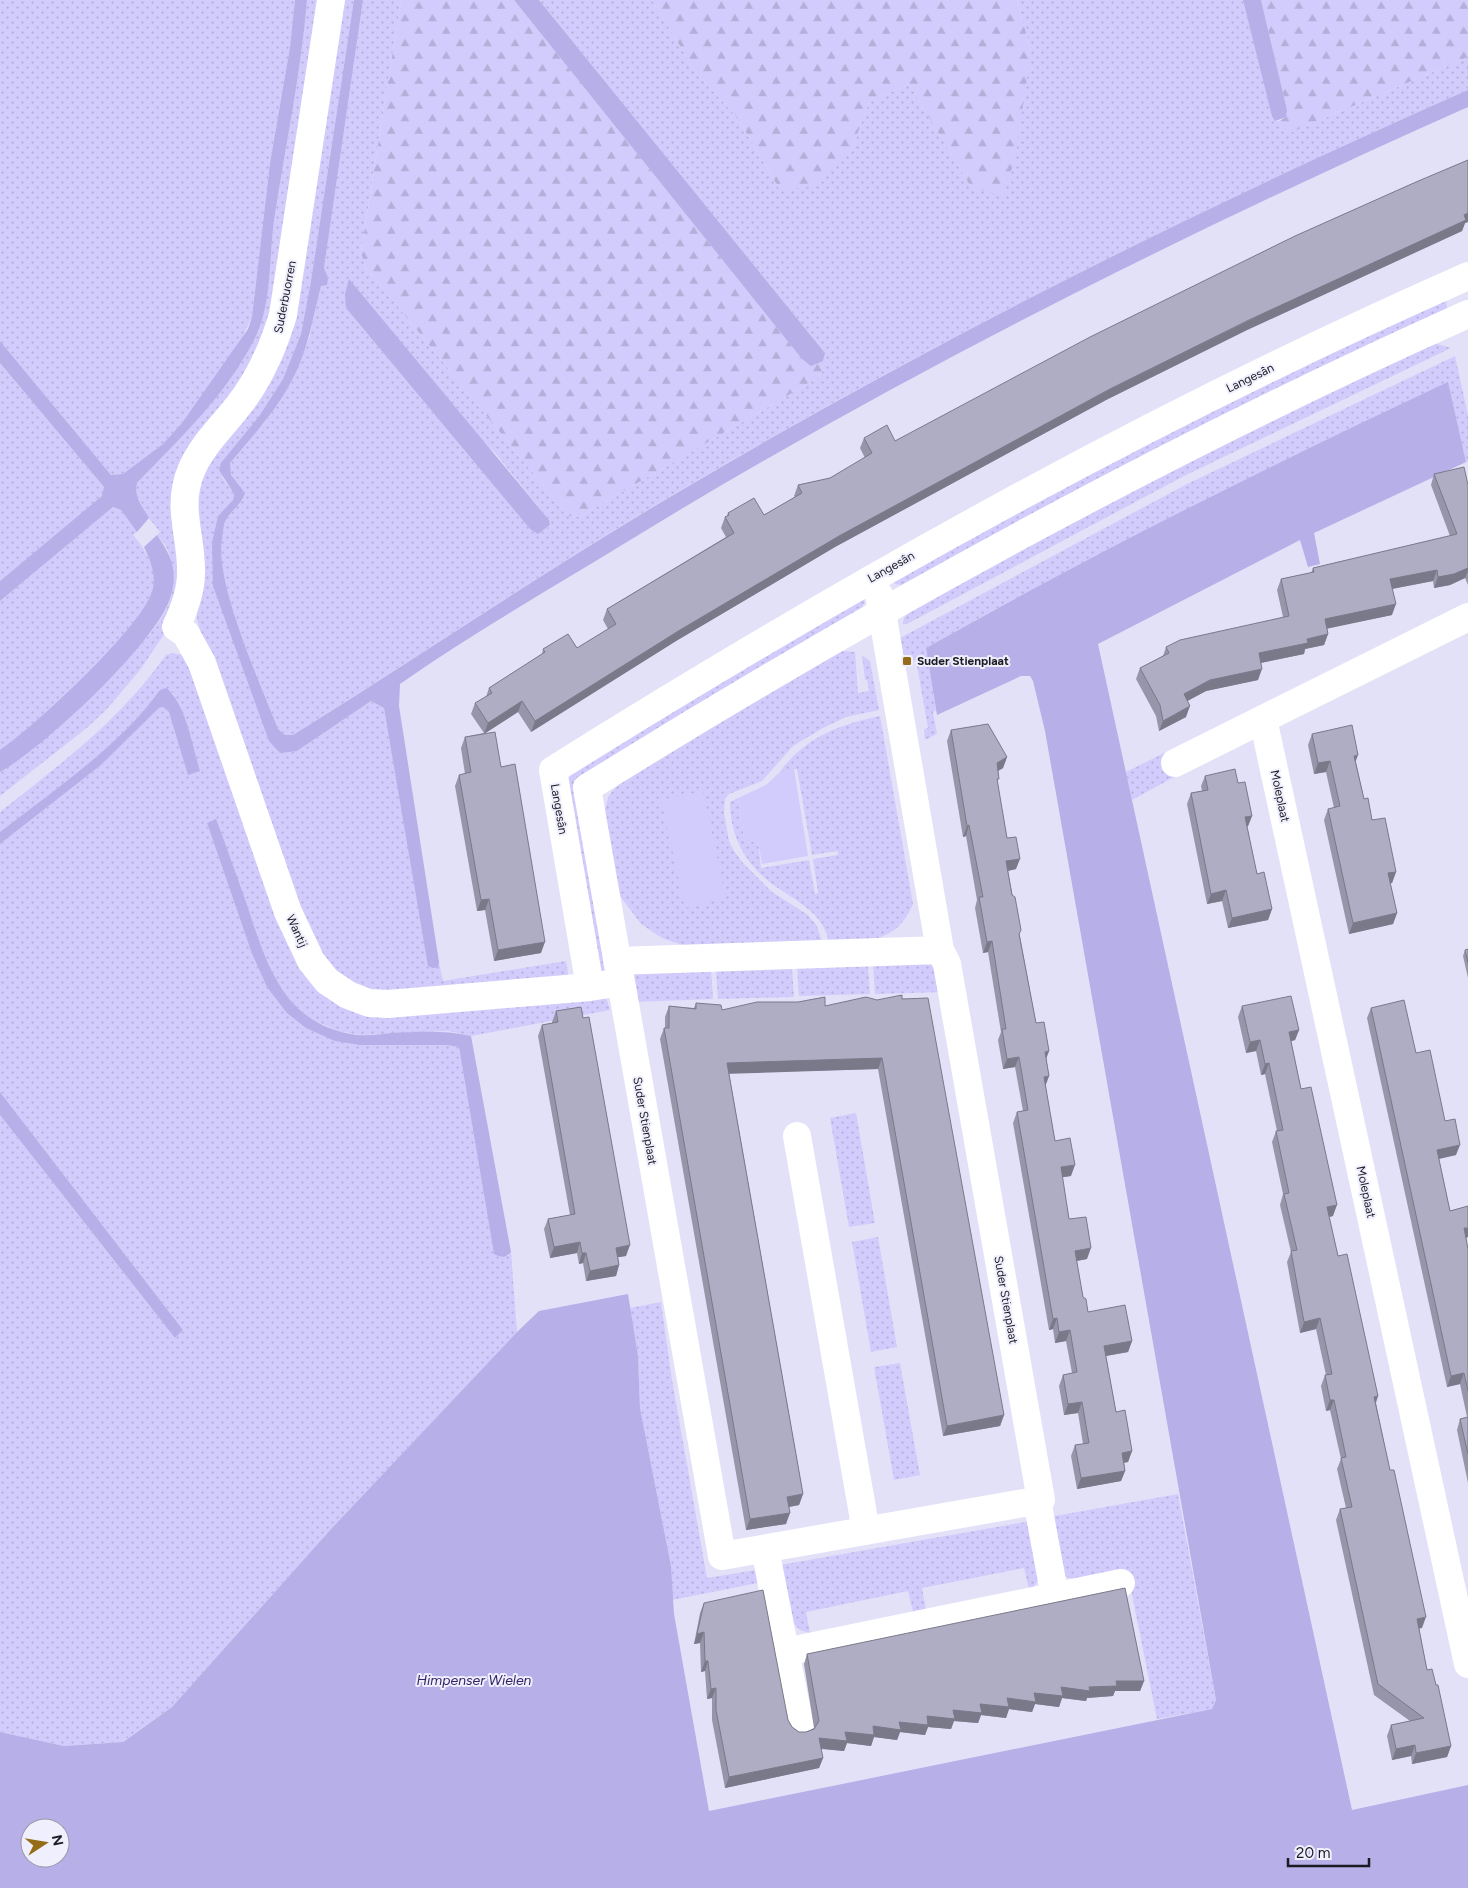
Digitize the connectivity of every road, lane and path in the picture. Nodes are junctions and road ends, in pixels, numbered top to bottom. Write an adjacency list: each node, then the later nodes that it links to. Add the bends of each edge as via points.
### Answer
1 (331, 0): 7 (street, Suderbuorren, via 283,314 273,347 255,383 191,471 183,512 191,580 185,608)
2 (1464, 278): 3 (street); 4 (street, Langesân, via 1197,404 981,516)
3 (1467, 319): 5 (street, via 1353,366 1151,466)
4 (876, 575): 5 (street, Suder Stienplaat); 12 (street, Langesân, via 776,632 553,770)
5 (882, 610): 10 (street, Suder Stienplaat); 11 (street, via 587,788)
6 (1468, 617): 8 (street)
7 (176, 627): 12 (street, Wantij, via 186,634 202,663 288,912 311,961 327,981 357,1000 388,1004)
8 (1263, 719): 9 (street); 20 (street, Moleplaat)
9 (1175, 763)
10 (940, 950): 11 (street); 14 (street, Suder Stienplaat, via 947,964 1041,1500)
11 (619, 972): 12 (street); 16 (street, Suder Stienplaat, via 722,1556)
12 (590, 987)
13 (797, 1136): 15 (street)
14 (1037, 1500): 15 (street, Suder Stienplaat); 18 (street, Suder Stienplaat)
15 (866, 1531): 16 (street, Suder Stienplaat)
16 (765, 1549): 19 (street)
17 (1120, 1583): 18 (street)
18 (1055, 1596): 19 (street)
19 (785, 1652): 21 (street)
20 (1468, 1664)
21 (800, 1727)

